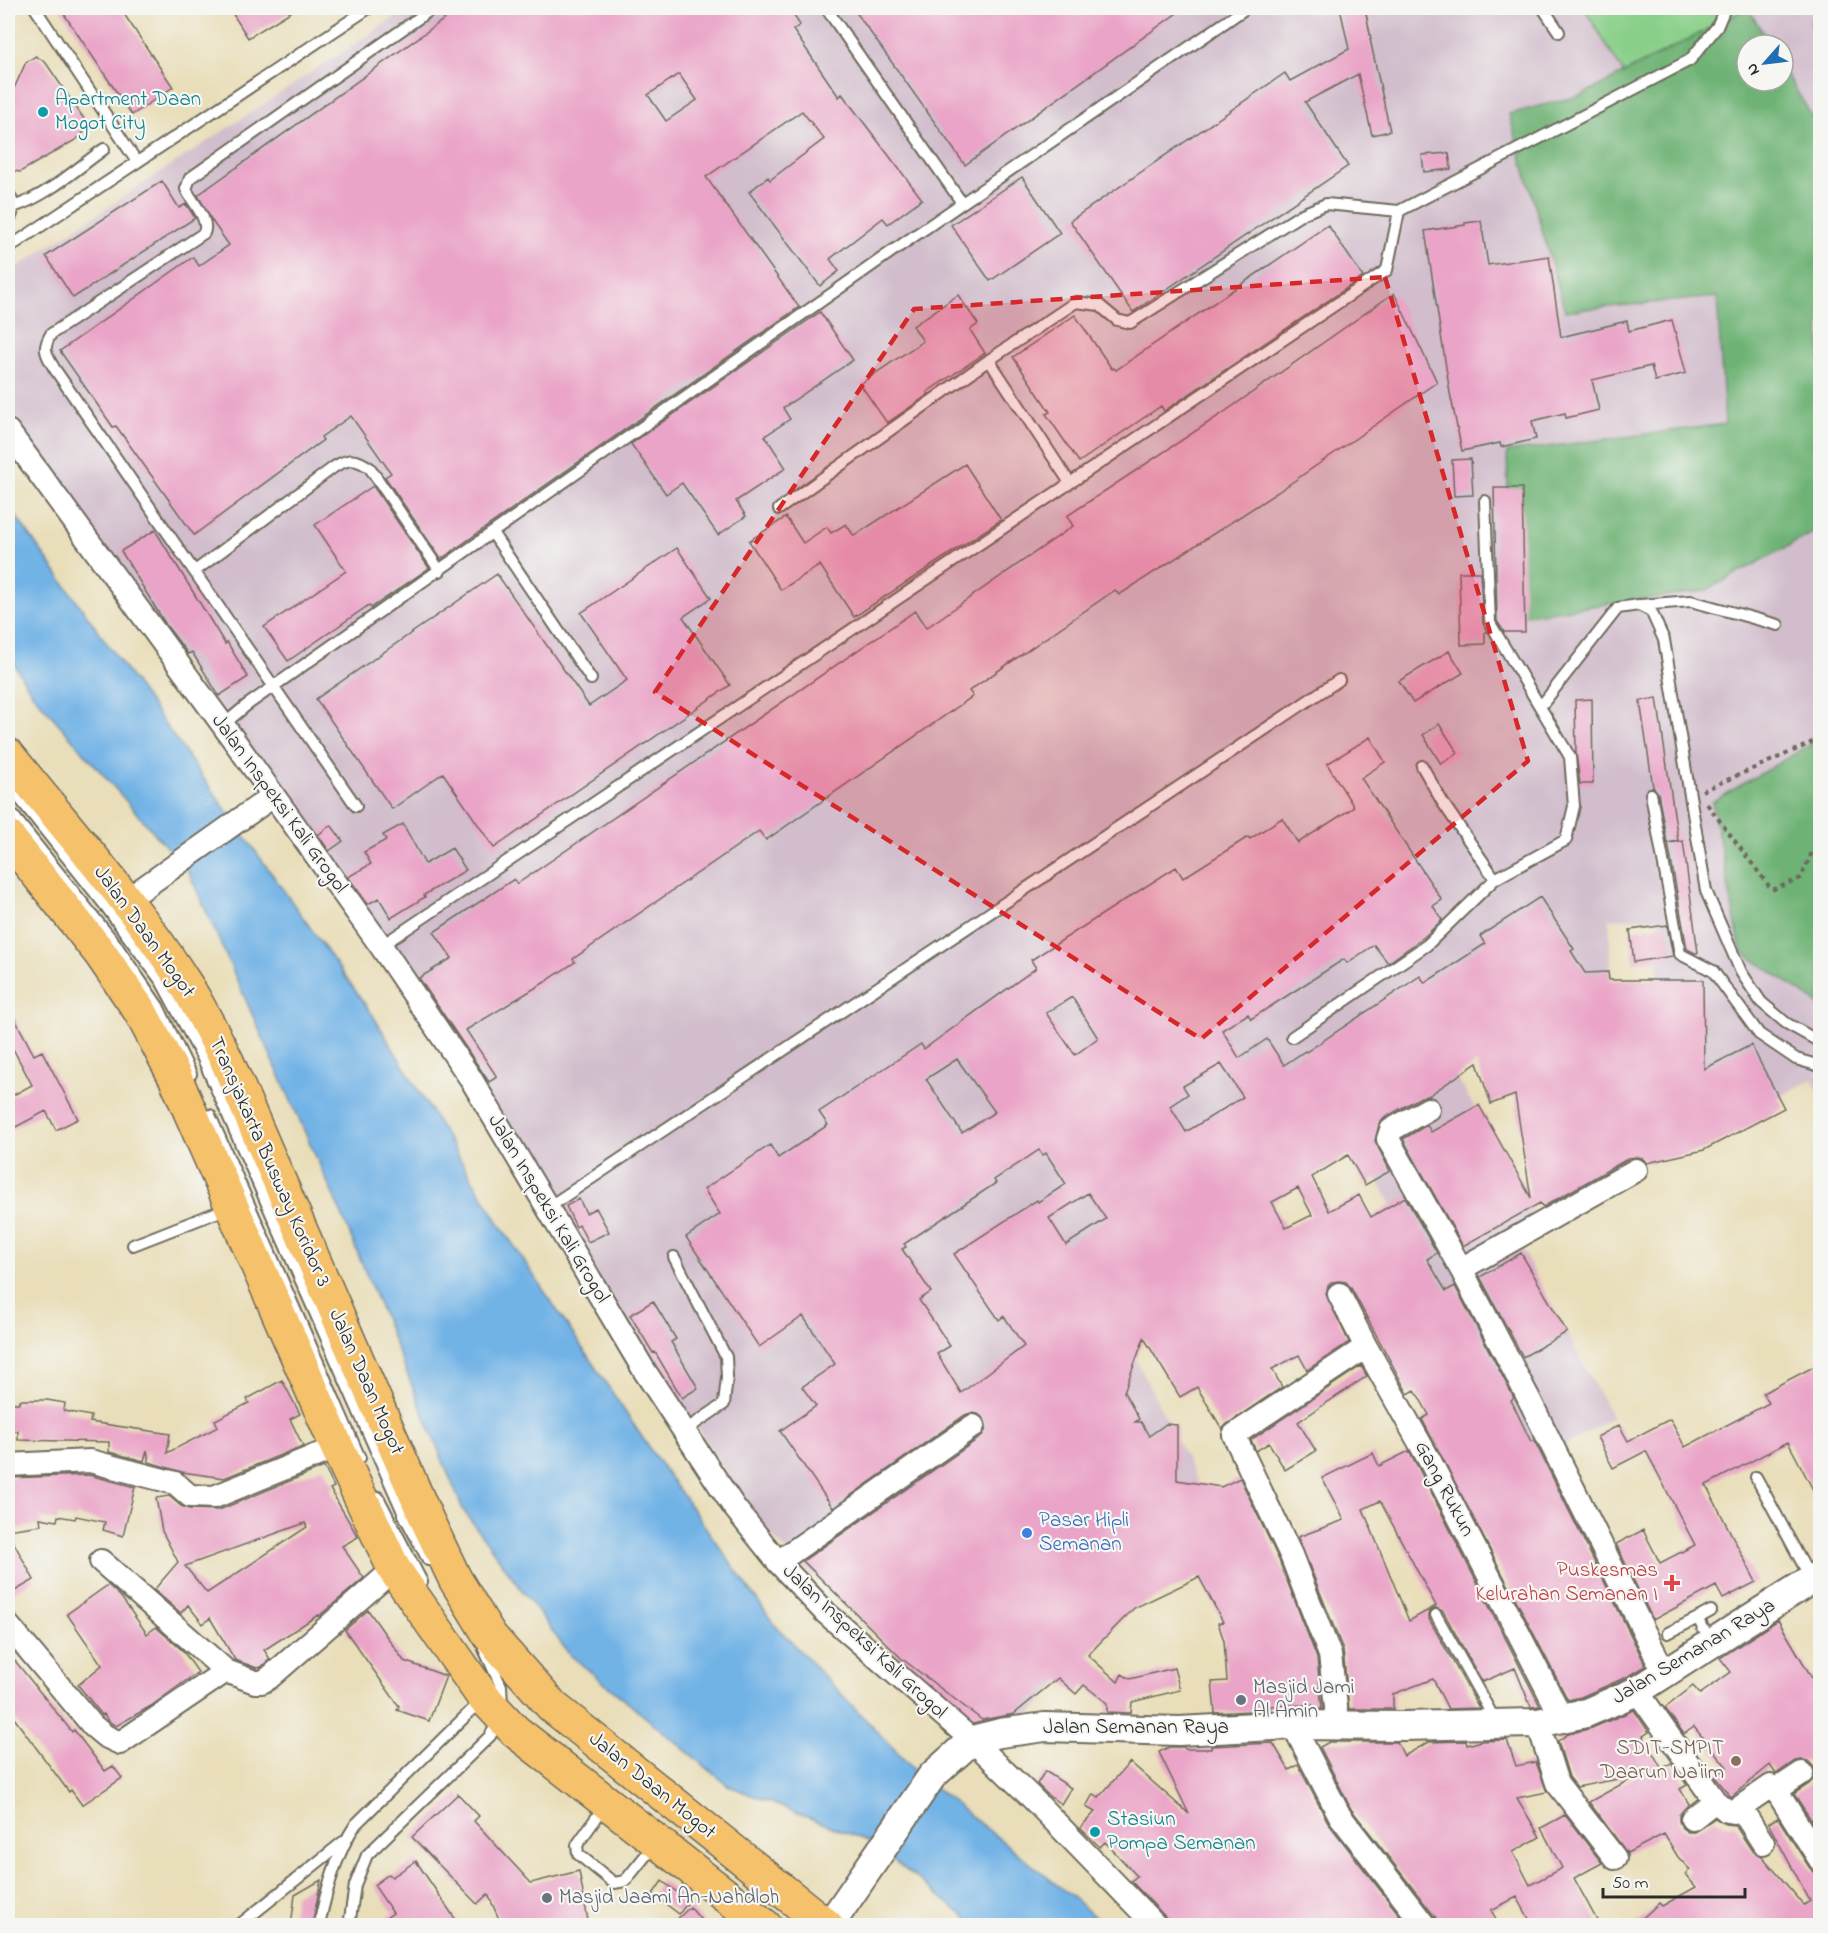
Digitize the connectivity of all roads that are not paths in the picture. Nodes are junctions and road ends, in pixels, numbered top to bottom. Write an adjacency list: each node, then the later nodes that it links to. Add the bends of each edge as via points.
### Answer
1 (35, 8): 10 (lane)
2 (369, 8): 10 (lane)
3 (433, 8): 23 (lane, via 190,178 186,189 205,222 204,233 51,334 45,344 54,368)
4 (826, 8): 12 (lane)
5 (1246, 8): 12 (lane)
6 (1543, 8): 8 (lane)
7 (1725, 8): 14 (lane, via 1717,27 1690,60)
8 (1559, 32)
9 (104, 149): 13 (lane, via 42,194)
10 (137, 162): 16 (lane)
11 (8, 193): 13 (lane)
12 (962, 203): 22 (lane)
13 (13, 207): 15 (lane)
14 (1399, 212): 17 (lane, via 1326,204 1302,214 1130,323 1117,320 1099,305 1076,302); 19 (lane, via 1387,270)
15 (8, 221)
16 (8, 248)
17 (989, 360): 19 (lane); 21 (lane)
18 (8, 431): 31 (street, Jalan Inspeksi Kali Grogol)
19 (1070, 483): 42 (lane)
20 (1485, 501): 30 (lane, via 1490,623)
21 (779, 509)
22 (493, 534): 24 (lane); 27 (lane)
23 (195, 571): 24 (lane, via 334,467 352,460 370,468); 29 (lane)
24 (441, 571): 29 (lane)
25 (1640, 605): 26 (lane, via 1691,601); 30 (lane, via 1618,608); 44 (lane, via 1651,611 1664,640 1694,794 1706,891 1741,972 1761,1002 1786,1023)
26 (1778, 625)
27 (591, 680)
28 (1339, 680): 51 (lane)
29 (273, 687): 31 (lane); 37 (lane)
30 (1541, 706): 40 (lane, via 1570,757 1574,806 1566,840)
31 (223, 725): 36 (street, Jalan Inspeksi Kali Grogol)
32 (8, 755): 41 (highway, Jalan Daan Mogot)
33 (1422, 766): 40 (lane)
34 (8, 784): 66 (lane, Transjakarta Busway Koridor 3, via 161,981 203,1059 406,1519)
35 (1651, 794): 45 (lane, via 1680,954 1713,971 1759,1034 1796,1059)
36 (268, 799): 41 (street); 42 (street, Jalan Inspeksi Kali Grogol)
37 (356, 806)
38 (8, 809): 46 (lane, Transjakarta Busway Koridor 3, via 114,942 158,1006)
39 (8, 837): 50 (highway, Jalan Daan Mogot, via 100,953 140,1011 175,1077)
40 (1495, 879): 43 (lane, via 1427,945)
41 (130, 897): 75 (highway, Jalan Daan Mogot, via 214,1035 427,1520)
42 (381, 946): 51 (street, Jalan Inspeksi Kali Grogol, via 471,1079)
43 (1292, 1037)
44 (1821, 1042)
45 (1821, 1066)
46 (197, 1088)
47 (207, 1108): 61 (lane, Transjakarta Busway Koridor 3)
48 (1428, 1108): 54 (street, via 1391,1130 1388,1139)
49 (1636, 1170): 54 (street)
50 (232, 1206): 52 (lane); 59 (highway, Jalan Daan Mogot)
51 (547, 1208): 58 (street, Jalan Inspeksi Kali Grogol)
52 (133, 1245)
53 (674, 1257): 58 (lane, via 726,1357 724,1404)
54 (1461, 1269): 78 (street)
55 (1339, 1294): 56 (street, Gang Rukun)
56 (1366, 1347): 82 (street, Gang Rukun, via 1431,1463); 85 (street, via 1234,1436 1291,1555 1330,1655)
57 (973, 1426): 65 (street)
58 (684, 1431): 65 (street, Jalan Inspeksi Kali Grogol, via 734,1507)
59 (337, 1447): 60 (street, via 214,1497 190,1496 175,1483 90,1461); 67 (highway, Jalan Daan Mogot)
60 (8, 1465)
61 (365, 1471)
62 (1756, 1477): 68 (lane)
63 (375, 1492): 69 (lane)
64 (101, 1561): 77 (street)
65 (778, 1562): 86 (street, Jalan Inspeksi Kali Grogol, via 826,1613)
66 (431, 1566)
67 (394, 1569): 77 (street, via 269,1678 255,1682); 80 (highway, Jalan Daan Mogot)
68 (1817, 1583): 76 (street, Jalan Semanan Raya)
69 (428, 1592)
70 (1711, 1611): 72 (lane)
71 (1436, 1615): 83 (lane)
72 (1698, 1618): 74 (lane); 76 (lane)
73 (8, 1625): 77 (street, via 93,1726 120,1743)
74 (1668, 1632)
75 (483, 1636): 80 (highway, via 502,1677); 81 (highway, Jalan Daan Mogot)
76 (1711, 1644): 78 (street, Jalan Semanan Raya)
77 (226, 1671)
78 (1665, 1674): 79 (street, Jalan Semanan Raya)
79 (1637, 1691): 82 (street, Jalan Semanan Raya, via 1586,1713); 89 (street)
80 (494, 1698): 81 (highway, via 530,1708); 90 (highway, Jalan Daan Mogot, via 515,1731); 94 (lane, via 356,1824); 100 (lane, via 490,1736 367,1855 355,1885)
81 (552, 1706): 102 (highway, Jalan Daan Mogot)
82 (1550, 1721): 83 (street, Jalan Semanan Raya); 96 (street, Gang Rukun, via 1557,1783)
83 (1497, 1724): 85 (street, Jalan Semanan Raya)
84 (1293, 1725): 85 (street, Jalan Semanan Raya); 86 (street, Jalan Semanan Raya, via 1179,1731 1045,1727); 104 (street, via 1340,1816)
85 (1335, 1726)
86 (972, 1740): 102 (street, Jalan Semanan Raya, via 932,1776); 103 (street, Jalan Inspeksi Kali Grogol)
87 (1802, 1773): 88 (street)
88 (1776, 1790): 91 (street, via 1771,1786); 97 (street)
89 (1715, 1801): 91 (street, via 1727,1811); 92 (street)
90 (607, 1803): 93 (highway, Jalan Daan Mogot); 93 (lane, via 577,1845 578,1854 614,1883 625,1881)
91 (1740, 1807): 95 (street)
92 (1692, 1819)
93 (657, 1841): 101 (highway, Jalan Daan Mogot)
94 (344, 1842): 98 (lane); 99 (lane)
95 (1764, 1843)
96 (1615, 1858)
97 (1821, 1860)
98 (238, 1926)
99 (319, 1926)
100 (349, 1926)
101 (765, 1926)
102 (828, 1926)
103 (1156, 1926)
104 (1425, 1926)

